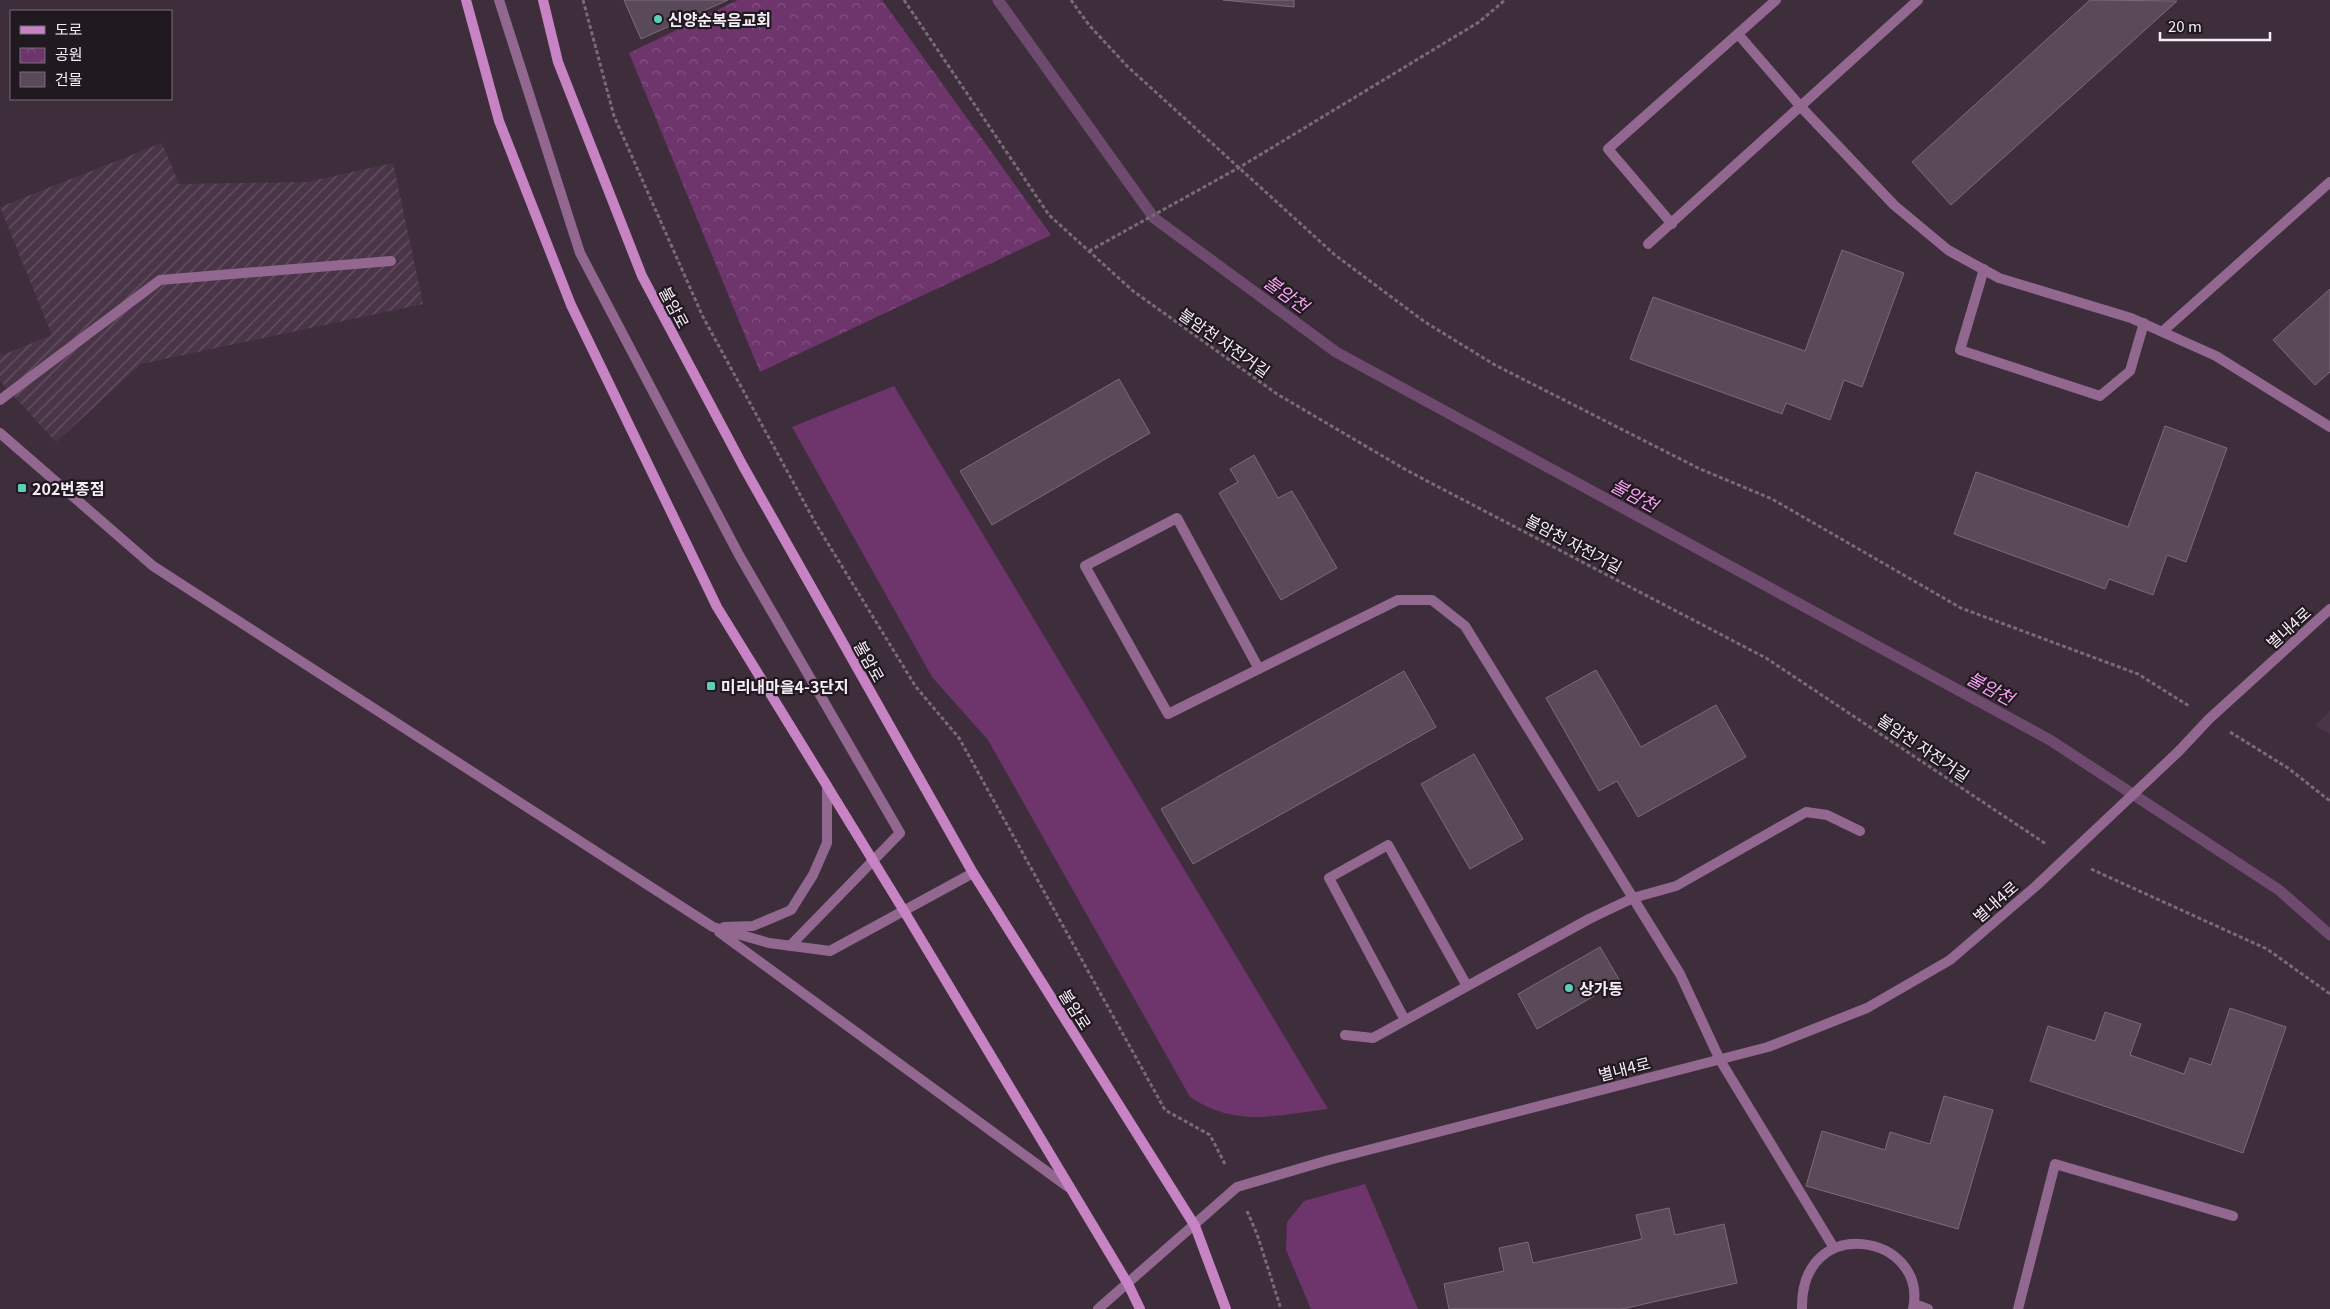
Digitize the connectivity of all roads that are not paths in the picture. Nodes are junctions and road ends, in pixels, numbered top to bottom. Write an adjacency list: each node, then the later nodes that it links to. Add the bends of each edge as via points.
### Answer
1 (466, 0): 20 (street, via 499,121 571,304 716,607)
2 (499, 0): 22 (street, via 580,253 739,555 900,833)
3 (543, 0): 23 (street, 불암로, via 558,62 642,276 743,466)
4 (1776, 0): 6 (street)
5 (1918, 0): 7 (street)
6 (1738, 34): 7 (street); 9 (street, via 1608,149)
7 (1801, 107): 9 (street); 12 (street, via 1894,205 1948,250)
8 (2330, 182): 14 (street)
9 (1672, 224): 10 (street)
10 (1648, 244)
11 (391, 261): 15 (street, via 160,280)
12 (1984, 269): 13 (street, via 1998,278); 13 (street, via 1960,350 2100,396 2130,372)
13 (2144, 323): 14 (street)
14 (2162, 332): 16 (street, via 2216,356)
15 (0, 400)
16 (2330, 427)
17 (0, 433): 26 (street, via 153,566)
18 (2330, 610): 31 (street, 별내4로, via 2210,719 2067,858 1950,960 1867,1008 1768,1047)
19 (1259, 669): 19 (street, via 1168,714 1085,566 1177,518); 24 (street, via 1398,600 1432,600 1465,626)
20 (827, 786): 22 (street); 26 (street, via 827,843 813,875 791,910 753,926)
21 (1860, 831): 24 (street, via 1827,815 1806,812 1676,886)
22 (873, 861): 25 (street); 27 (street)
23 (973, 873): 25 (street); 34 (street, 불암로)
24 (1633, 898): 28 (street); 31 (street, via 1680,974)
25 (904, 910): 27 (street, via 830,951); 32 (street)
26 (713, 927): 27 (street); 32 (street)
27 (790, 946)
28 (1467, 986): 29 (street); 29 (street, via 1388,845 1330,878)
29 (1405, 1020): 30 (street, via 1372,1038)
30 (1345, 1035)
31 (1720, 1060): 34 (street, 별내4로, via 1237,1187); 35 (street)
32 (1068, 1187): 36 (street)
33 (2233, 1216): 43 (street, via 2055,1164)
34 (1195, 1226): 36 (street, 별내4로); 40 (street, 불암로)
35 (1834, 1248): 37 (street, via 1852,1243 1872,1244 1889,1252 1903,1265 1912,1282); 41 (street, via 1818,1259 1807,1274)
36 (1128, 1284): 38 (street, 별내4로); 39 (street)
37 (1914, 1307): 42 (street)
38 (1098, 1309)
39 (1140, 1309)
40 (1226, 1309)
41 (1802, 1309)
42 (1928, 1309)
43 (2018, 1309)

